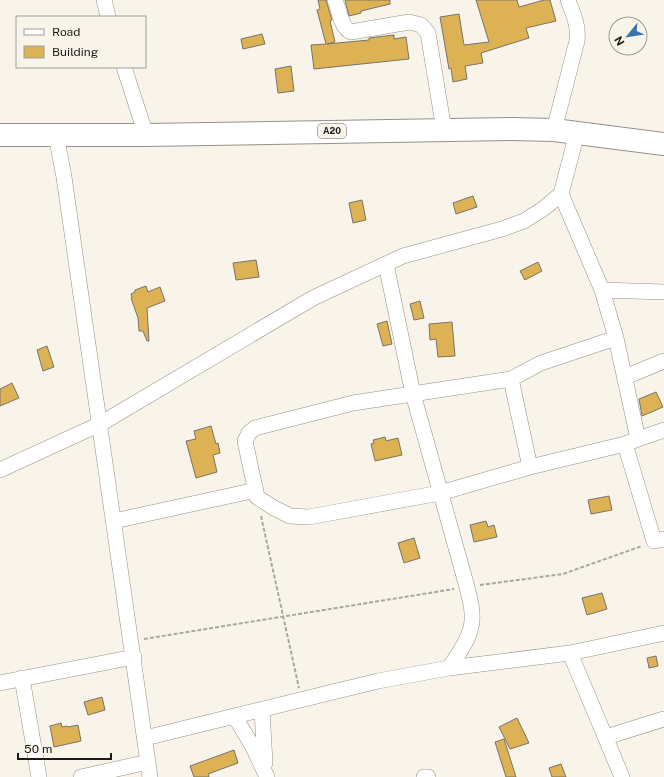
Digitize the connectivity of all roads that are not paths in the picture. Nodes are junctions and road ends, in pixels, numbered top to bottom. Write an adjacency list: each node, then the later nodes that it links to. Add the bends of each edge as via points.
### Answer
1 (104, 0): 4 (street)
2 (335, 0): 6 (street, via 344,26 351,32 409,22 421,25 428,33)
3 (568, 0): 7 (street, via 577,22 578,32)
4 (108, 16)
5 (124, 68): 11 (street)
6 (444, 130): 7 (main road, A20); 11 (main road, A20)
7 (554, 130): 8 (main road, A20)
8 (577, 133): 12 (main road, A20); 13 (street)
9 (0, 135): 10 (main road, A20)
10 (56, 135): 11 (main road, A20); 22 (street)
11 (146, 135)
12 (664, 144)
13 (561, 194): 14 (street, via 524,221 403,256); 15 (street)
14 (386, 264): 21 (street); 22 (street, via 313,298)
15 (602, 290): 16 (street); 17 (street)
16 (664, 292)
17 (616, 338): 19 (street); 20 (street, via 541,363)
18 (664, 361): 19 (street)
19 (625, 377): 24 (street)
20 (511, 379): 21 (street); 25 (street)
21 (413, 394): 27 (street); 28 (street, via 353,403 255,428 245,441)
22 (100, 424): 26 (street); 29 (street)
23 (664, 430): 24 (street)
24 (632, 441): 25 (street); 30 (street)
25 (530, 467): 27 (street)
26 (0, 470)
27 (440, 493): 28 (street, via 308,518 290,516); 34 (street, via 473,616 465,643)
28 (256, 494): 29 (street)
29 (114, 521): 33 (street)
30 (659, 540)
31 (664, 633): 32 (street)
32 (570, 653): 34 (street); 41 (street)
33 (134, 657): 35 (street); 40 (street)
34 (449, 668): 37 (street)
35 (22, 678): 36 (street); 44 (street)
36 (0, 683)
37 (262, 710): 38 (street); 43 (street)
38 (234, 717): 40 (street); 43 (street, via 254,747)
39 (664, 719): 41 (street)
40 (145, 738): 42 (street)
41 (606, 738): 49 (street)
42 (148, 762): 45 (street); 46 (street)
43 (267, 776)
44 (39, 777)
45 (81, 777)
46 (150, 777)
47 (424, 777): 48 (street)
48 (428, 777)
49 (622, 777)

